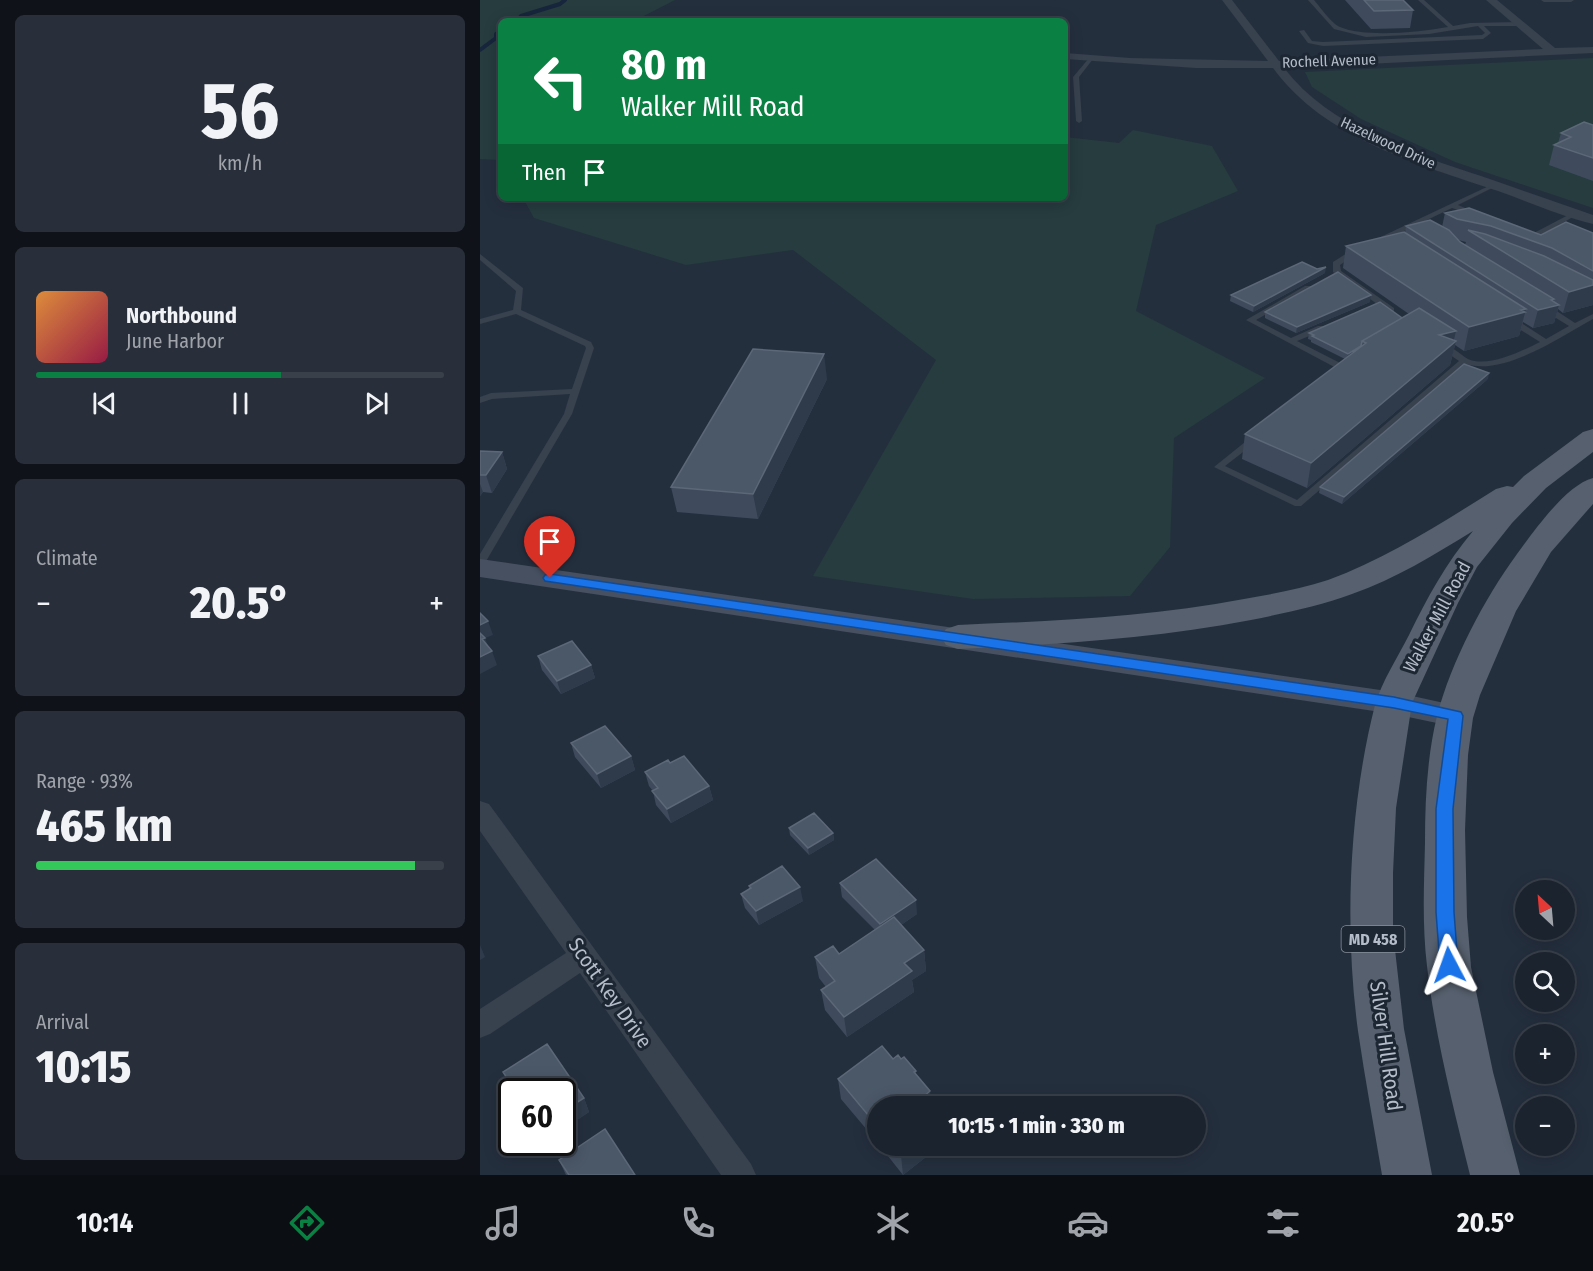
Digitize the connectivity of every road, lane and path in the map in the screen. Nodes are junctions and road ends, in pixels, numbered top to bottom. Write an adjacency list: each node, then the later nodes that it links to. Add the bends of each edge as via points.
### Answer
1 (1227, 0): 15 (street, Hazelwood Drive)
2 (1311, 0): 9 (lane, via 1336,28 1348,32 1366,35)
3 (1421, 0): 9 (lane)
4 (1491, 0): 7 (street)
5 (1544, 0): 6 (lane)
6 (1571, 0)
7 (1520, 24): 8 (lane); 12 (street)
8 (1480, 25): 9 (lane); 10 (lane, via 1488,33 1483,37 1323,44 1310,42)
9 (1452, 28)
10 (1302, 31)
11 (1593, 50): 12 (street, Rochell Avenue)
12 (1553, 52): 15 (street, Rochell Avenue)
13 (1068, 56): 14 (street, Rochell Avenue)
14 (1090, 59): 15 (street, Rochell Avenue, via 1161,65); 16 (lane, via 1076,77)
15 (1275, 64): 17 (street, Hazelwood Drive, via 1311,102 1352,129 1409,156)
16 (1079, 121)
17 (1493, 186): 18 (lane); 19 (street, Hazelwood Drive)
18 (1452, 205): 20 (lane); 22 (lane)
19 (1574, 214): 21 (street, Hazelwood Drive); 24 (lane, via 1533,237)
20 (1482, 217)
21 (1593, 220)
22 (1410, 224): 23 (lane); 25 (lane)
23 (1420, 229)
24 (1512, 229)
25 (1383, 238): 26 (lane); 28 (lane, via 1336,264)
26 (1393, 244)
27 (480, 256): 34 (lane, via 520,290)
28 (1337, 272): 29 (lane); 31 (lane)
29 (1328, 277)
30 (1318, 283): 41 (lane, via 1250,320)
31 (1380, 302): 33 (lane); 35 (lane)
32 (1536, 302): 40 (lane)
33 (1370, 306)
34 (518, 311): 38 (lane); 48 (lane, via 588,344)
35 (1397, 314)
36 (1504, 315): 42 (lane)
37 (1593, 316): 40 (lane)
38 (480, 322)
39 (1330, 324): 41 (lane)
40 (1574, 326): 42 (lane)
41 (1291, 341): 46 (lane)
42 (1544, 341): 44 (lane, via 1487,364)
43 (1439, 343): 44 (lane)
44 (1465, 360): 50 (lane, via 1298,504 1219,467)
45 (1353, 362): 46 (lane)
46 (1342, 368): 47 (lane)
47 (1334, 375)
48 (576, 392): 49 (lane, via 491,396); 53 (lane, via 568,414)
49 (480, 400)
50 (1263, 432)
51 (1582, 446): 55 (main road, via 1432,543 1351,583 1310,596 1160,626); 56 (main road, Walker Mill Road, via 1501,516 1463,563)
52 (1593, 487): 57 (main road, via 1554,525 1514,581 1491,624)
53 (480, 563)
54 (480, 568): 55 (street)
55 (958, 637): 56 (street)
56 (1394, 703): 57 (street); 62 (main road, Silver Hill Road / MD 458, via 1376,808 1372,932 1381,1029)
57 (1456, 716): 63 (main road, via 1444,809 1449,965 1468,1073)
58 (480, 811): 59 (street, Scott Key Drive)
59 (583, 956): 60 (street); 61 (street, Scott Key Drive)
60 (480, 1025)
61 (740, 1175)
62 (1407, 1175)
63 (1495, 1175)

